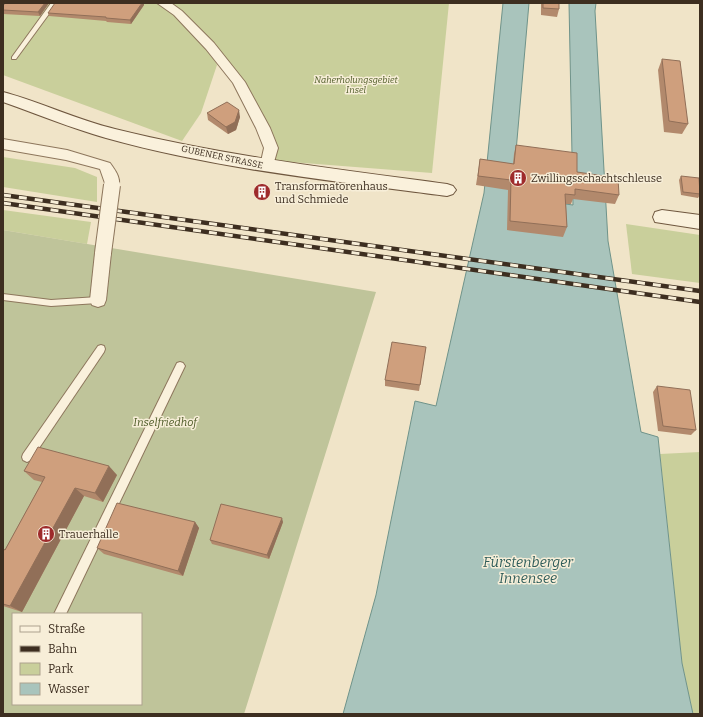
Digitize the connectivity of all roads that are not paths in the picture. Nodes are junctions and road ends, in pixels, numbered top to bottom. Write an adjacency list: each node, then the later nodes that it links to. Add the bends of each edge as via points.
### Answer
1 (54, 3): 3 (lane)
2 (163, 3): 6 (street, via 178,13 210,46 239,82 271,148)
3 (14, 58)
4 (3, 97): 6 (main road, GUBENER STRASSE, via 111,133)
5 (3, 144): 11 (street, bridge, via 67,155 105,166 112,179 112,185)
6 (267, 166): 7 (main road, GUBENER STRASSE)
7 (447, 190)
8 (662, 217): 9 (main road)
9 (700, 222)
10 (3, 297): 11 (lane, via 52,303)
11 (98, 300)
12 (101, 349): 14 (lane)
13 (180, 366): 15 (lane)
14 (27, 457)
15 (60, 613)

